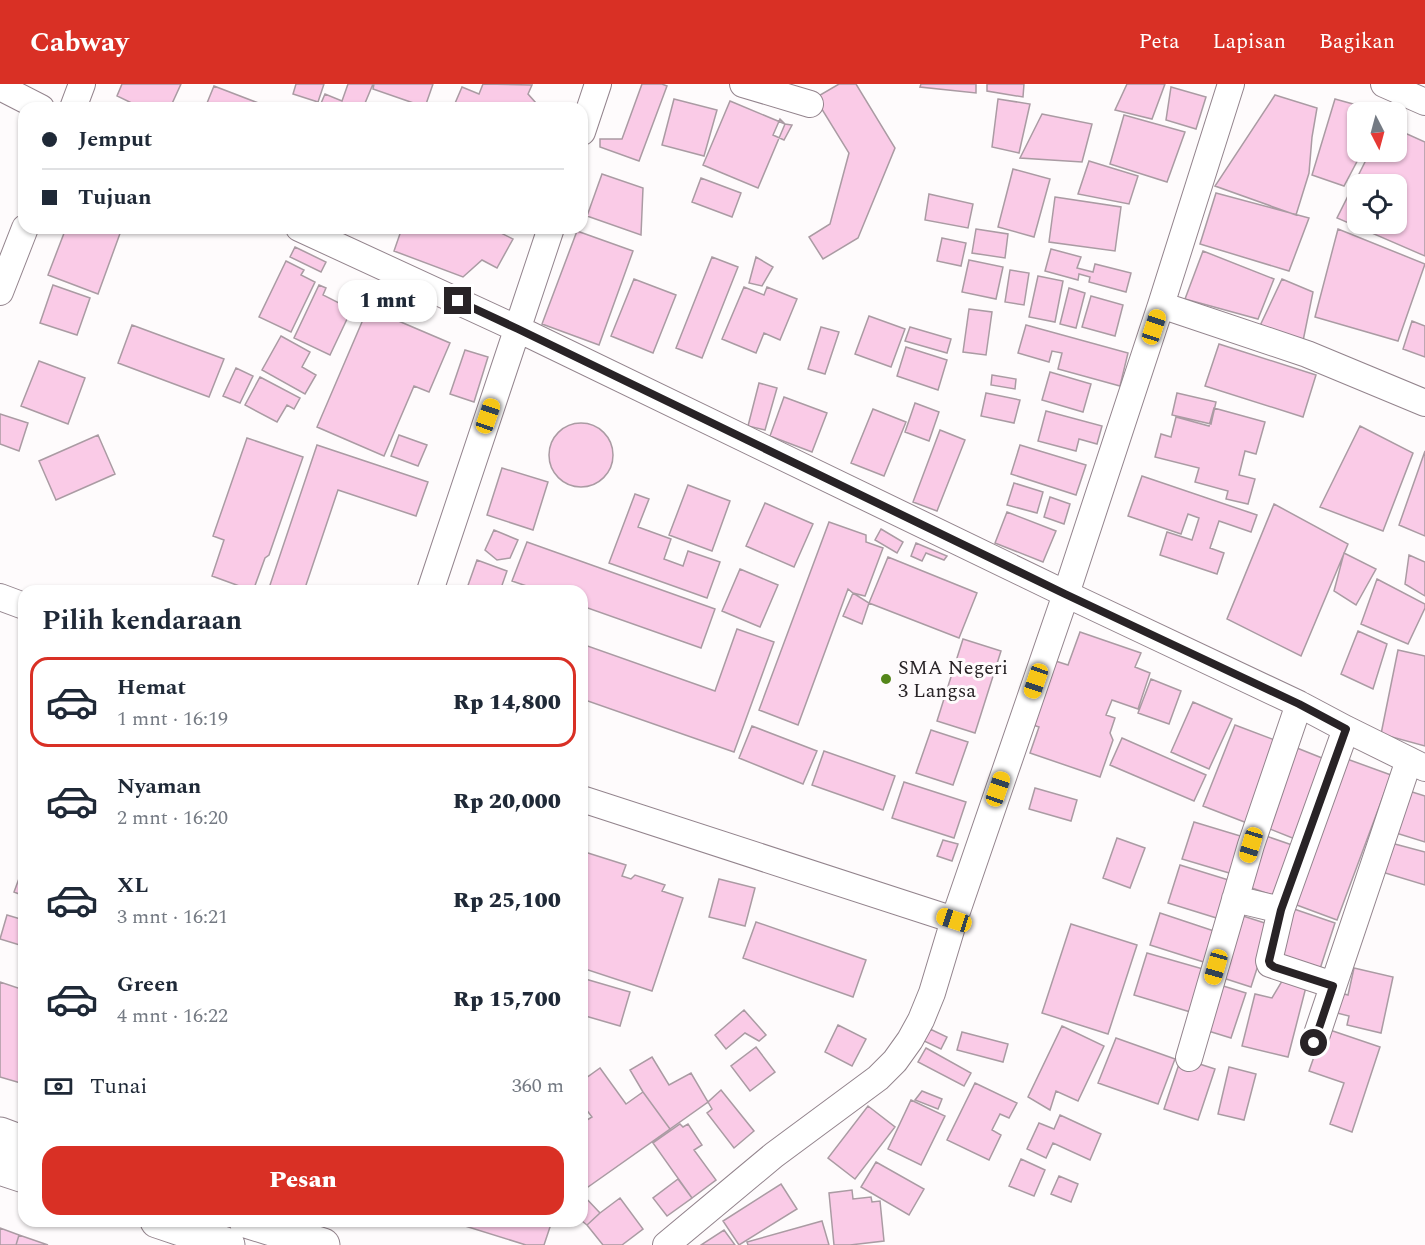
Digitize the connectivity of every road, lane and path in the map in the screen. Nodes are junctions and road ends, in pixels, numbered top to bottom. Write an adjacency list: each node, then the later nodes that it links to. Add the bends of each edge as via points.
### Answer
1 (82, 84): 8 (street)
2 (598, 84): 11 (street)
3 (743, 84): 10 (street)
4 (1231, 84): 16 (street)
5 (1384, 84): 9 (street)
6 (0, 87): 7 (street)
7 (29, 102)
8 (75, 102)
9 (1425, 102)
10 (810, 104)
11 (588, 114)
12 (23, 234): 15 (street)
13 (312, 234): 17 (street)
14 (549, 234): 17 (street)
15 (0, 292)
16 (1161, 305): 18 (street, via 1307,354); 20 (street)
17 (518, 329): 19 (street); 20 (street)
18 (1425, 403)
19 (431, 585)
20 (1065, 594): 23 (street); 29 (street)
21 (0, 597): 22 (street)
22 (18, 604)
23 (1299, 704): 24 (street); 27 (street)
24 (1346, 729): 25 (street); 28 (street)
25 (1417, 764): 30 (street)
26 (588, 801): 29 (street)
27 (1235, 899): 28 (street); 32 (street)
28 (1281, 910): 30 (street, via 1270,964)
29 (954, 920): 41 (street, via 921,1020 895,1061)
30 (1333, 986): 31 (street)
31 (1314, 1043)
32 (1190, 1058)
33 (0, 1134): 34 (main road)
34 (18, 1141)
35 (0, 1168): 36 (main road)
36 (18, 1174)
37 (175, 1227): 39 (main road)
38 (265, 1227): 40 (main road)
39 (228, 1245)
40 (323, 1245)
41 (666, 1245)

